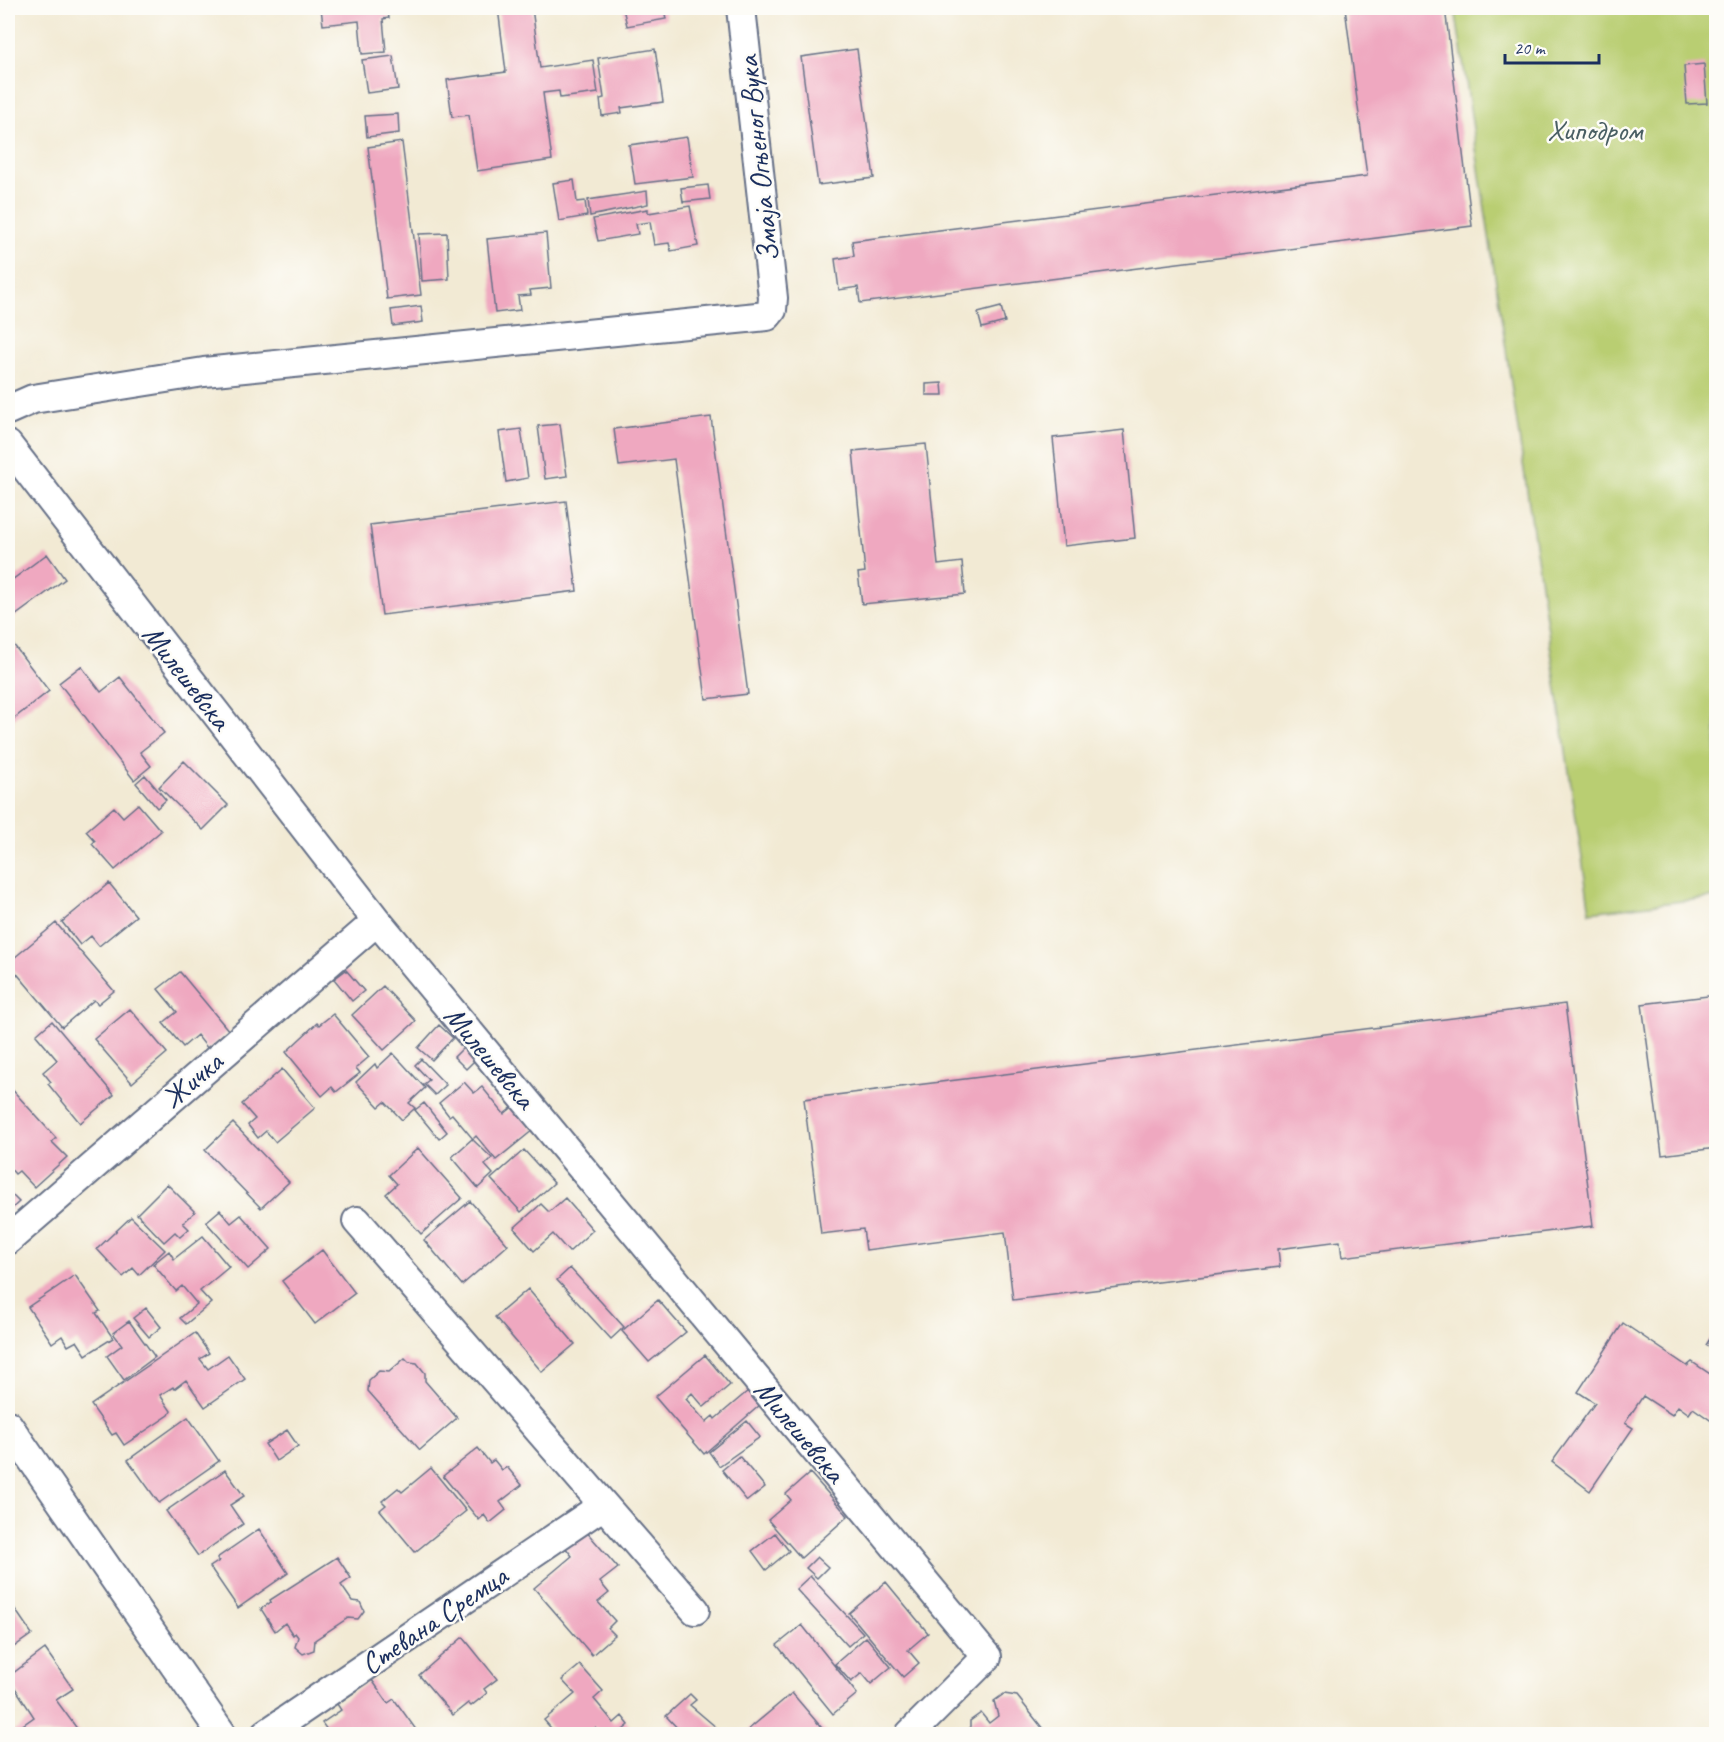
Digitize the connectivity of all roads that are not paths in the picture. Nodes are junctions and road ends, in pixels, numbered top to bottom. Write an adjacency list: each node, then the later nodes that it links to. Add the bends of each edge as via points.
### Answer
1 (741, 8): 2 (street, Змаја Огњеног Вука, via 772,310 760,319 204,372 33,399)
2 (8, 410)
3 (8, 445): 4 (street, Милешевска)
4 (378, 921): 6 (street, Жичка); 12 (street, Милешевска, via 987,1657)
5 (357, 1221): 8 (street)
6 (8, 1240)
7 (8, 1425): 10 (street)
8 (602, 1506): 9 (street); 11 (street, Стевана Сремца)
9 (695, 1610)
10 (222, 1734)
11 (266, 1734)
12 (910, 1734)

